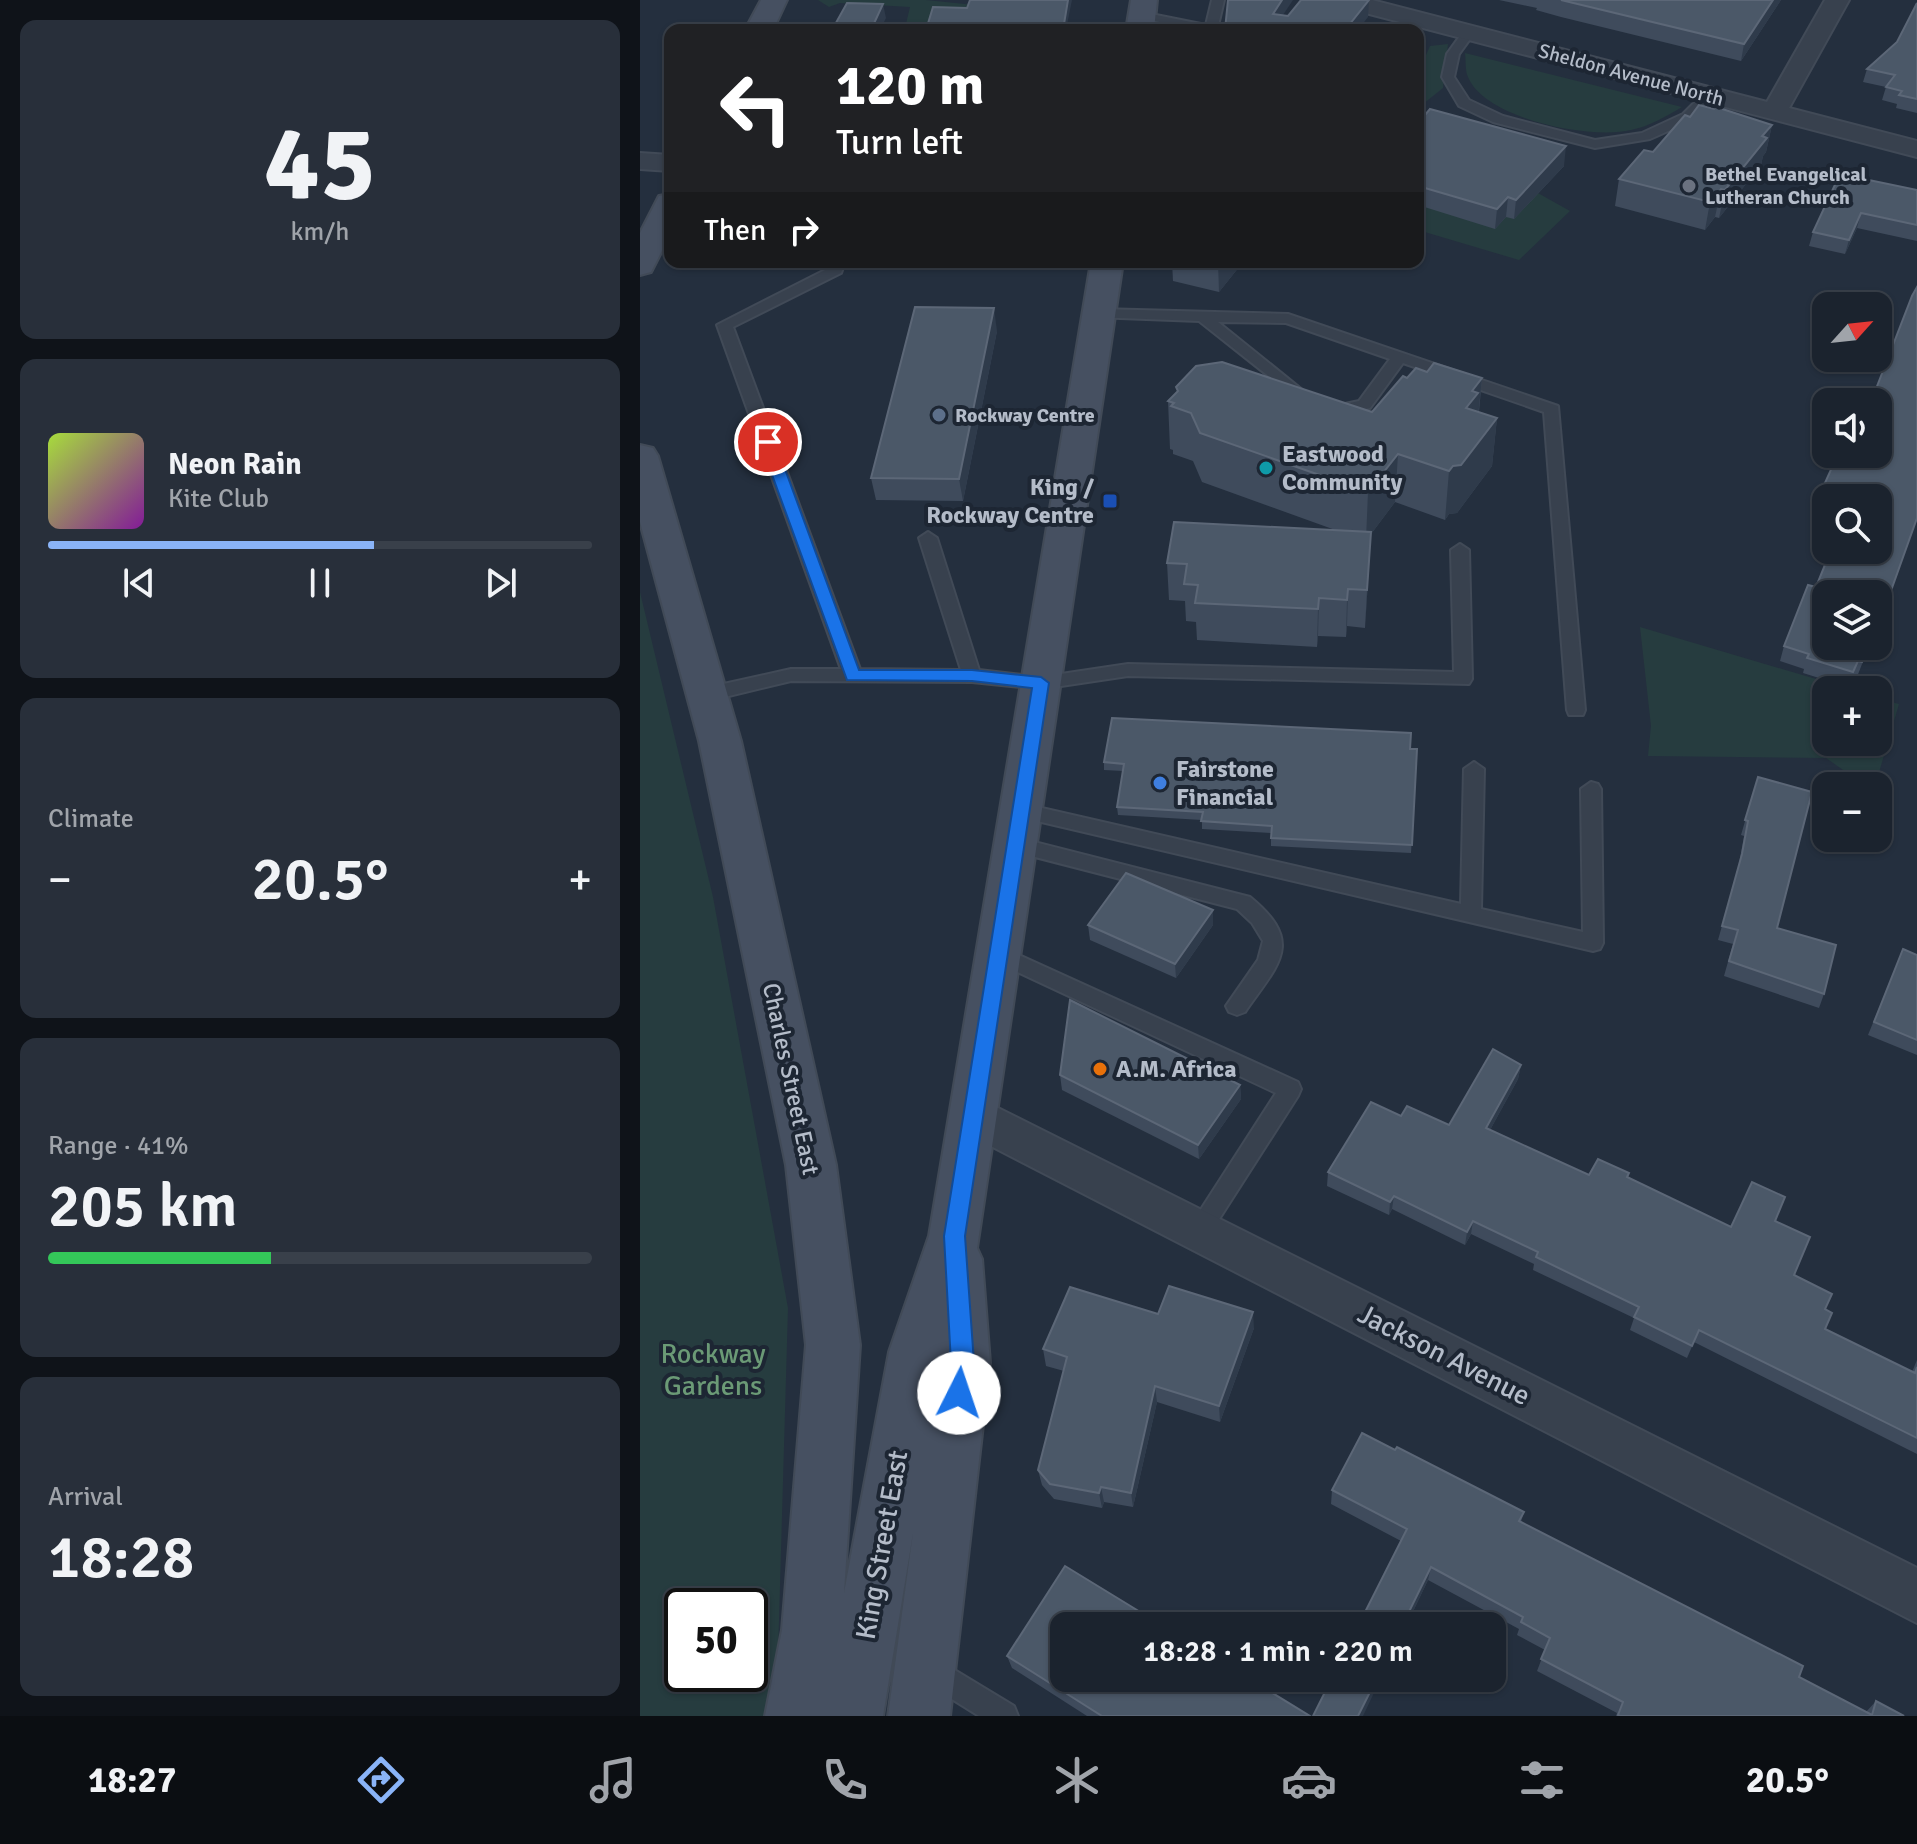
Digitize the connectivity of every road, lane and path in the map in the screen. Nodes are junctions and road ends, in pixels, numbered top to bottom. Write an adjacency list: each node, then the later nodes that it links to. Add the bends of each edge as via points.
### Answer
1 (774, 0): 6 (main road)
2 (1218, 0): 8 (lane)
3 (1344, 0): 9 (street, Sheldon Avenue North)
4 (1837, 0): 13 (street)
5 (1142, 15): 7 (lane)
6 (762, 24)
7 (1183, 24)
8 (1212, 24)
9 (1408, 24)
10 (1424, 26): 11 (street, Sheldon Avenue North)
11 (1469, 32): 12 (street, Sheldon Avenue North); 12 (lane, via 1453,54 1448,77 1464,103 1498,119 1595,144 1645,136 1688,117)
12 (1710, 95): 13 (street, Sheldon Avenue North)
13 (1774, 112): 14 (street, Sheldon Avenue North)
14 (1917, 149)
15 (640, 161): 16 (street)
16 (664, 163)
17 (664, 215): 18 (main road)
18 (640, 265)
19 (836, 268): 27 (lane, via 725,325)
20 (1106, 268): 21 (main road, King Street East)
21 (1099, 314): 22 (lane); 29 (main road, King Street East)
22 (1205, 319): 23 (lane, via 1288,319); 23 (lane, via 1321,413 1364,405)
23 (1400, 356): 31 (lane, via 1552,409)
24 (640, 456): 30 (main road, Charles Street East)
25 (928, 538): 28 (lane)
26 (1460, 550): 29 (lane, via 1463,679 1128,670)
27 (853, 676): 28 (lane); 30 (lane, via 791,675)
28 (972, 676): 29 (lane)
29 (1041, 683): 34 (main road, King Street East)
30 (708, 694): 43 (main road, Charles Street East, via 811,1165 833,1345 812,1630)
31 (1576, 710)
32 (1474, 769): 35 (lane)
33 (1591, 789): 35 (lane, via 1593,943)
34 (1018, 827): 35 (lane); 36 (main road, King Street East); 37 (lane, via 1243,903 1260,915 1274,932 1275,948)
35 (1471, 915)
36 (997, 953): 38 (main road, King Street East); 39 (lane, via 1290,1089)
37 (1237, 1006)
38 (972, 1114): 39 (street, Jackson Avenue); 40 (main road, King Street East)
39 (1199, 1231): 41 (street, Jackson Avenue)
40 (955, 1236): 42 (main road, King Street East, via 963,1363); 44 (main road, King Street East, via 916,1352)
41 (1917, 1596)
42 (922, 1691): 45 (lane)
43 (796, 1716)
44 (852, 1716)
45 (1004, 1716)

